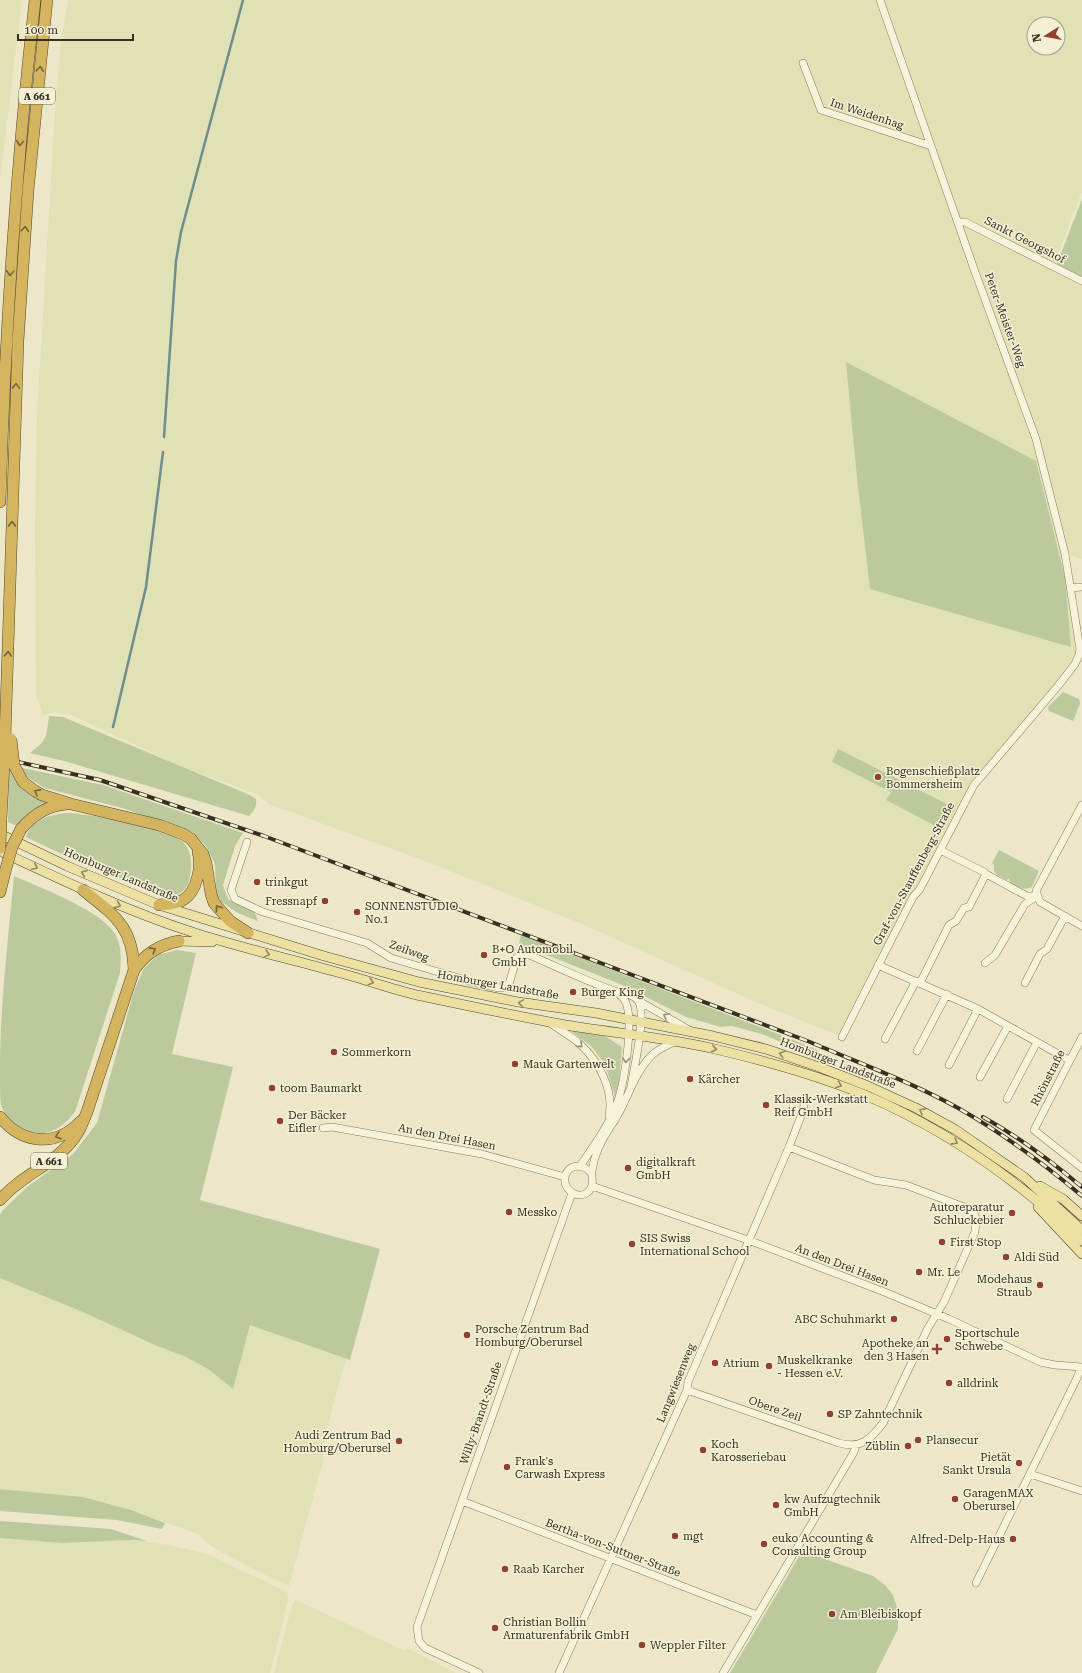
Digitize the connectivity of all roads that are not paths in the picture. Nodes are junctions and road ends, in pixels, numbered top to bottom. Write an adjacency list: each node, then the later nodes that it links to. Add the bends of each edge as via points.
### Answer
1 (35, 0): 8 (highway, A 661, one-way to 8, via 12,237)
2 (47, 0): 12 (highway, A 661, one-way to 2, bridge, via 6,693 18,341 28,198)
3 (880, 0): 5 (street, Peter-Meister-Weg)
4 (803, 63): 5 (street, Im Weidenhag, via 821,110)
5 (931, 146): 6 (street, Peter-Meister-Weg)
6 (958, 222): 7 (street, Sankt Georgshof, via 965,222); 10 (street, Peter-Meister-Weg, via 1036,439 1060,529)
7 (1082, 281)
8 (0, 502)
9 (1082, 587): 10 (street)
10 (1071, 588): 11 (street, Peter-Meister-Weg)
11 (1081, 656): 19 (street, Graf-von-Stauffenberg-Straße, via 974,784)
12 (9, 764): 13 (highway, one-way to 12, via 34,791); 18 (highway, A 661, bridge, via 1,819)
13 (70, 804): 17 (highway, via 172,829 191,839); 22 (highway, bridge, via 54,806 40,812 21,829 12,847)
14 (1082, 805): 23 (street, via 1037,888)
15 (0, 834): 24 (main road, Homburger Landstraße, one-way to 15)
16 (247, 842): 35 (street, Zeilweg, via 231,890 235,899 254,909 367,943 391,958 499,988 509,984 517,957 527,954)
17 (196, 845): 24 (highway, via 199,866 191,891 182,900); 27 (highway, one-way to 17, via 230,921 214,903 206,863)
18 (0, 849): 21 (main road, Homburger Landstraße, one-way to 21)
19 (940, 850): 20 (street); 31 (street, Graf-von-Stauffenberg-Straße)
20 (986, 874): 23 (street, via 1027,896); 33 (street, via 969,907 964,908 956,921 949,925)
21 (83, 890): 29 (main road, Homburger Landstraße, one-way to 29, via 155,920); 32 (highway, via 120,921 132,949)
22 (0, 892)
23 (1037, 896): 25 (street, via 1040,902); 30 (street, via 1026,904 995,955)
24 (159, 905): 27 (main road, Homburger Landstraße)
25 (1065, 916): 26 (street); 34 (street, via 1047,949 1040,954)
26 (1082, 926)
27 (248, 933): 40 (main road, Homburger Landstraße, one-way to 27, via 419,982)
28 (179, 941): 29 (main road); 32 (highway, one-way to 28, via 148,953)
29 (229, 944): 39 (main road, Homburger Landstraße, one-way to 39, via 413,994)
30 (984, 963)
31 (878, 965): 33 (street); 46 (street, Graf-von-Stauffenberg-Straße)
32 (134, 970): 58 (highway)
33 (918, 982): 36 (street); 48 (street)
34 (1025, 984)
35 (614, 991): 37 (street, Zeilweg, via 635,997); 40 (street, Zeilweg, via 626,1003)
36 (947, 994): 38 (street); 51 (street)
37 (639, 1001): 41 (street); 43 (street, Zeilweg, one-way to 37)
38 (978, 1009): 42 (street); 53 (street)
39 (548, 1021): 44 (main road, Homburger Landstraße); 60 (street, one-way to 60, via 580,1044 603,1074 610,1100)
40 (629, 1021): 41 (main road, Homburger Landstraße); 44 (street)
41 (640, 1023): 43 (main road, Homburger Landstraße); 45 (street)
42 (1008, 1026): 50 (street); 54 (street)
43 (692, 1032): 67 (main road, Homburger Landstraße, one-way to 43, via 956,1130 868,1086 819,1066 766,1049)
44 (628, 1034): 45 (main road, Homburger Landstraße); 60 (street, one-way to 60, via 621,1092)
45 (639, 1035): 49 (main road, Homburger Landstraße); 55 (street)
46 (842, 1037)
47 (1082, 1037): 52 (street, Rhönstraße)
48 (885, 1039)
49 (676, 1041): 55 (street, via 653,1054); 68 (main road, Homburger Landstraße, one-way to 68, via 772,1064 865,1095 913,1117 953,1140)
50 (1037, 1042): 52 (street); 57 (street)
51 (917, 1051)
52 (1070, 1060): 64 (street, Rhönstraße, via 1034,1130)
53 (949, 1066)
54 (980, 1077)
55 (631, 1086): 65 (street, via 618,1117 597,1152)
56 (805, 1099): 62 (street, Langwiesenweg)
57 (1007, 1099)
58 (87, 1112): 59 (highway, one-way to 59, via 72,1130 50,1139 27,1137 16,1132); 71 (highway, A 661, via 81,1129 67,1147 19,1181)
59 (0, 1117)
60 (608, 1123): 63 (street)
61 (323, 1128): 66 (street, An den Drei Hasen, via 332,1127 482,1154)
62 (789, 1147): 74 (street, Langwiesenweg); 77 (street, via 874,1180 906,1185 974,1213 975,1232 944,1302)
63 (580, 1166): 65 (street); 66 (street, via 571,1168)
64 (1082, 1168)
65 (591, 1173): 69 (street)
66 (565, 1177): 70 (street, via 566,1187)
67 (1024, 1177): 72 (main road, via 1063,1199); 73 (main road, Homburger Landstraße)
68 (1017, 1184): 75 (main road, Homburger Landstraße); 76 (main road)
69 (592, 1186): 70 (street, via 586,1193); 74 (street, An den Drei Hasen)
70 (572, 1193): 83 (street, Willy-Brandt-Straße)
71 (0, 1200)
72 (1082, 1216)
73 (1082, 1230)
74 (748, 1240): 77 (street, An den Drei Hasen); 79 (street, Langwiesenweg, via 688,1382)
75 (1082, 1241)
76 (1082, 1254)
77 (936, 1314): 78 (street, An den Drei Hasen, via 1040,1362); 80 (street, via 883,1423 867,1441)
78 (1082, 1367): 81 (street, An den Drei Hasen)
79 (687, 1390): 80 (street, Obere Zeil, via 839,1443); 84 (street, Langwiesenweg)
80 (856, 1445): 86 (street)
81 (1030, 1474): 82 (street); 85 (street, An den Drei Hasen)
82 (1082, 1491)
83 (462, 1501): 84 (street, Bertha-von-Suttner-Straße); 87 (street, Willy-Brandt-Straße, via 417,1626 419,1641 424,1648)
84 (611, 1558): 86 (street, Bertha-von-Suttner-Straße); 88 (street, Langwiesenweg)
85 (976, 1583)
86 (757, 1615): 89 (street)
87 (479, 1673)
88 (559, 1673)
89 (723, 1673)

